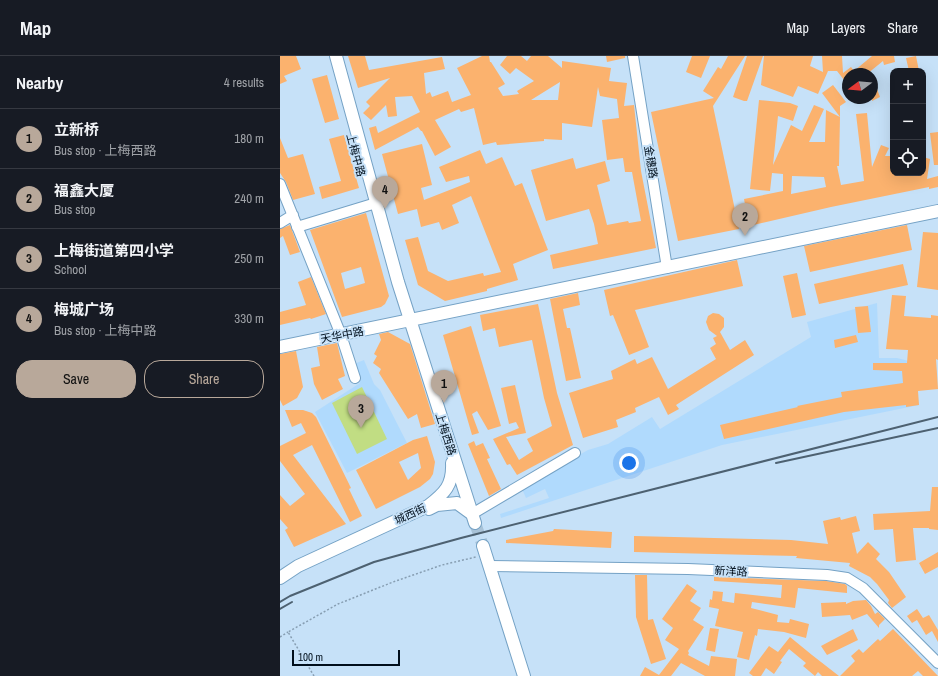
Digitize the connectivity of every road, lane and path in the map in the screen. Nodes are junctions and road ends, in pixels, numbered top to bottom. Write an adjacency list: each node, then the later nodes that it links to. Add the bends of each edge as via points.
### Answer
1 (329, 56): 5 (main road, 上梅中路)
2 (336, 56): 5 (main road, 上梅中路)
3 (633, 56): 10 (street, 金穗路)
4 (280, 184): 7 (street)
5 (373, 204): 9 (street); 11 (main road, 上梅中路)
6 (938, 211): 10 (main road, 天华中路)
7 (293, 215): 8 (street); 9 (street)
8 (280, 223)
9 (297, 227): 12 (street)
10 (667, 268): 11 (main road, 天华中路)
11 (407, 322): 12 (main road, 天华中路); 15 (main road, 上梅西路)
12 (341, 335): 13 (main road, 天华中路); 14 (street)
13 (280, 347)
14 (355, 378)
15 (451, 450): 17 (main road, 上梅西路); 18 (main road, 城西街, via 452,478 443,495 428,506)
16 (575, 453): 17 (street)
17 (473, 518): 18 (main road, 城西街, via 457,503 437,506)
18 (375, 531): 21 (main road, 城西街, via 298,566)
19 (481, 551): 20 (main road); 22 (path, via 338,604)
20 (490, 566): 24 (street, 新洋路, via 688,569 847,578 863,588); 26 (main road)
21 (280, 578)
22 (288, 632): 23 (path); 25 (path)
23 (280, 637)
24 (938, 663)
25 (314, 676)
26 (524, 676)

